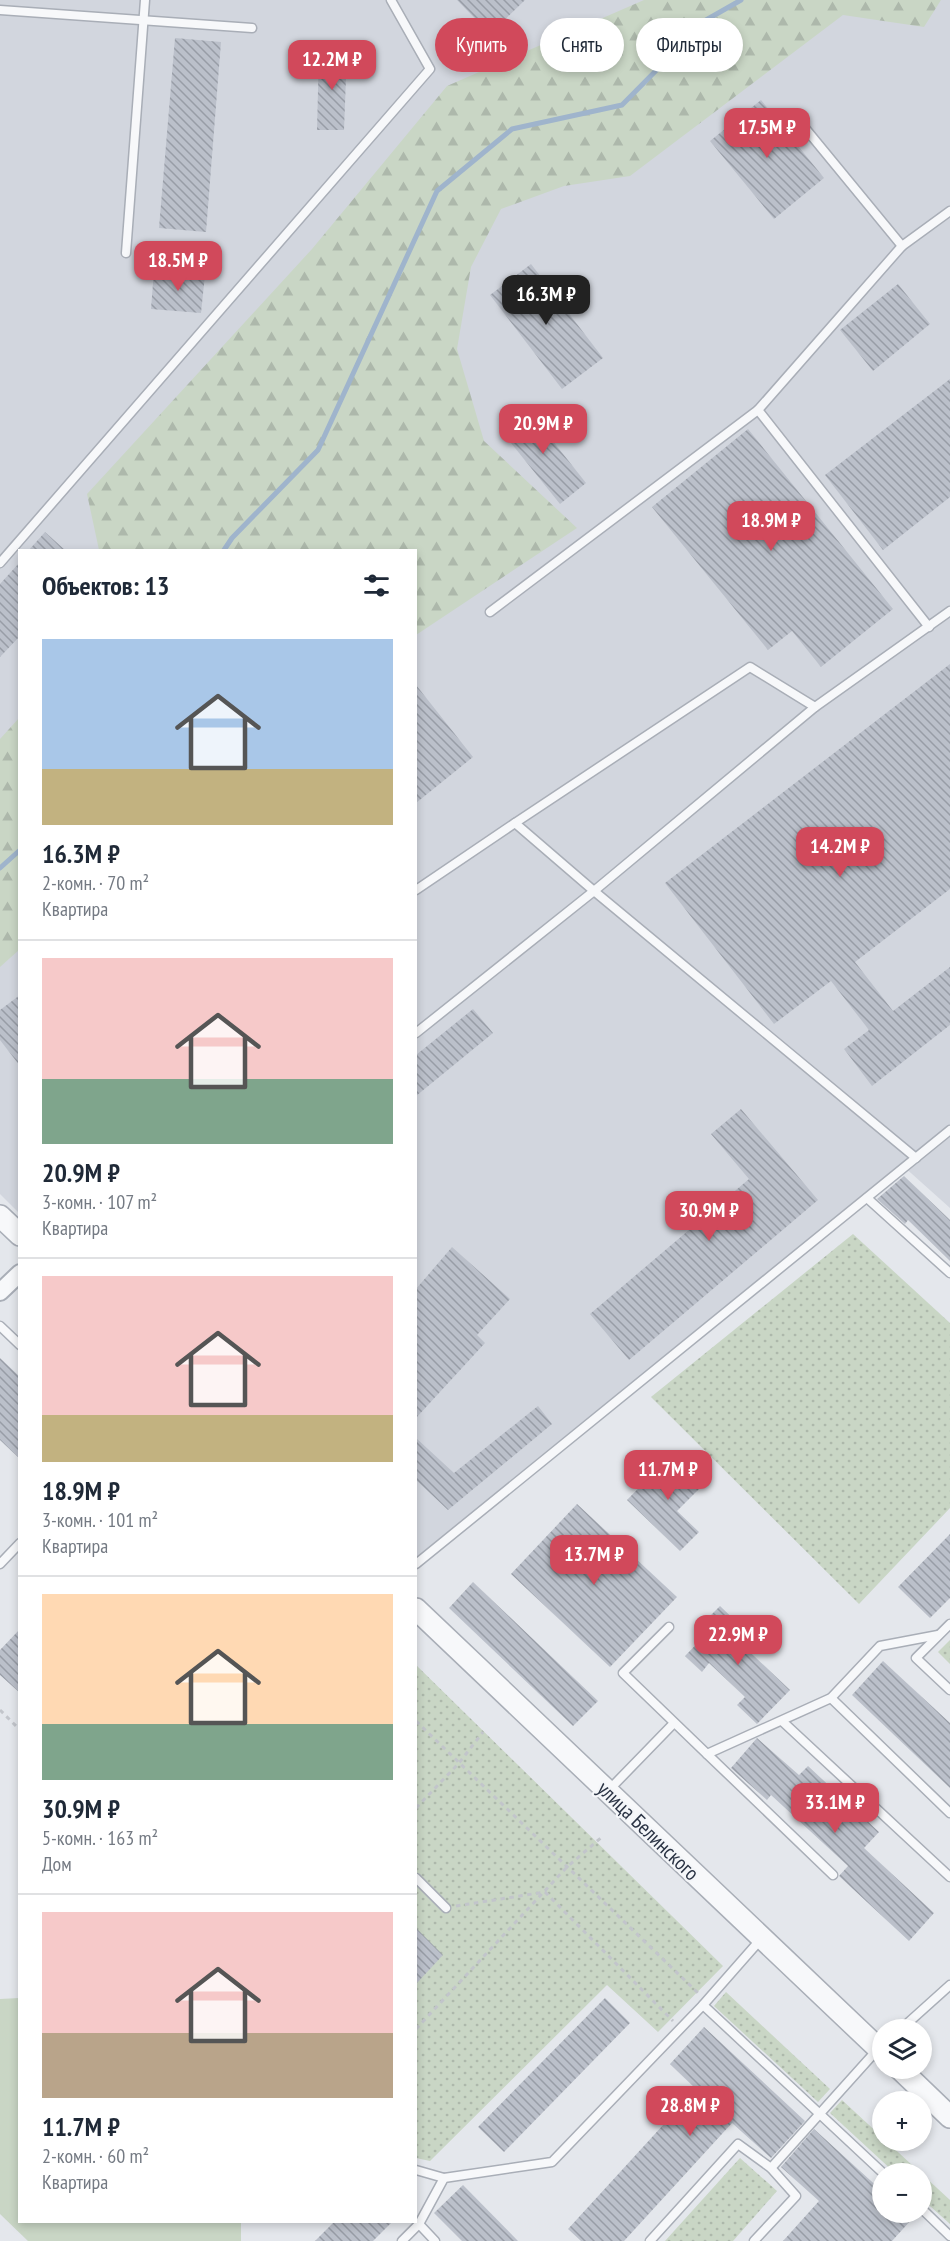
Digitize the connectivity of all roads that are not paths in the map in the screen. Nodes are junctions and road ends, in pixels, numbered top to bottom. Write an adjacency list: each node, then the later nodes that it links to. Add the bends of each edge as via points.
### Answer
1 (145, 0): 4 (lane)
2 (391, 0): 11 (lane, via 430,69)
3 (0, 10): 4 (lane)
4 (144, 20): 5 (lane); 9 (lane)
5 (252, 28)
6 (805, 128): 8 (lane)
7 (950, 211): 8 (lane)
8 (902, 246): 10 (lane)
9 (126, 253)
10 (758, 410): 13 (lane); 14 (lane)
11 (0, 563)
12 (950, 611): 14 (lane)
13 (490, 612)
14 (929, 627): 15 (lane)
15 (814, 707): 16 (lane, via 750,667); 18 (lane)
16 (516, 823): 17 (lane); 18 (lane)
17 (417, 889)
18 (594, 891): 19 (lane); 21 (lane)
19 (417, 1032)
20 (950, 1131): 21 (lane)
21 (916, 1158): 22 (lane)
22 (867, 1198): 25 (lane); 31 (lane)
23 (0, 1216): 24 (street)
24 (18, 1233)
25 (950, 1273)
26 (18, 1275): 27 (street)
27 (0, 1292)
28 (0, 1326): 29 (lane)
29 (18, 1343)
30 (18, 1546): 32 (lane)
31 (417, 1563)
32 (0, 1564)
33 (417, 1610): 42 (street, улица Белинского)
34 (950, 1624): 36 (lane)
35 (669, 1627): 40 (lane, via 623,1673)
36 (938, 1635): 37 (lane, via 916,1658); 38 (lane, via 880,1646)
37 (950, 1690)
38 (831, 1698): 39 (lane); 43 (lane)
39 (782, 1721): 41 (lane); 45 (lane)
40 (674, 1723): 41 (lane); 42 (lane)
41 (707, 1754): 44 (lane)
42 (607, 1792): 48 (street, улица Белинского)
43 (950, 1813)
44 (833, 1875)
45 (950, 1878)
46 (417, 1879): 47 (lane)
47 (446, 1908)
48 (762, 1938): 50 (lane); 52 (street, улица Белинского)
49 (950, 1985): 51 (lane)
50 (703, 2005): 55 (lane); 60 (lane, via 552,2162)
51 (912, 2019)
52 (872, 2041)
53 (872, 2058): 55 (lane)
54 (910, 2079): 56 (street)
55 (820, 2113): 57 (lane); 58 (lane)
56 (950, 2117)
57 (872, 2163)
58 (771, 2168): 66 (lane, via 738,2144); 67 (lane, via 796,2196)
59 (417, 2171): 60 (lane)
60 (444, 2178): 62 (lane)
61 (932, 2219): 63 (lane)
62 (418, 2224): 64 (lane); 65 (lane)
63 (950, 2236)
64 (402, 2241)
65 (435, 2241)
66 (650, 2241)
67 (754, 2241)

